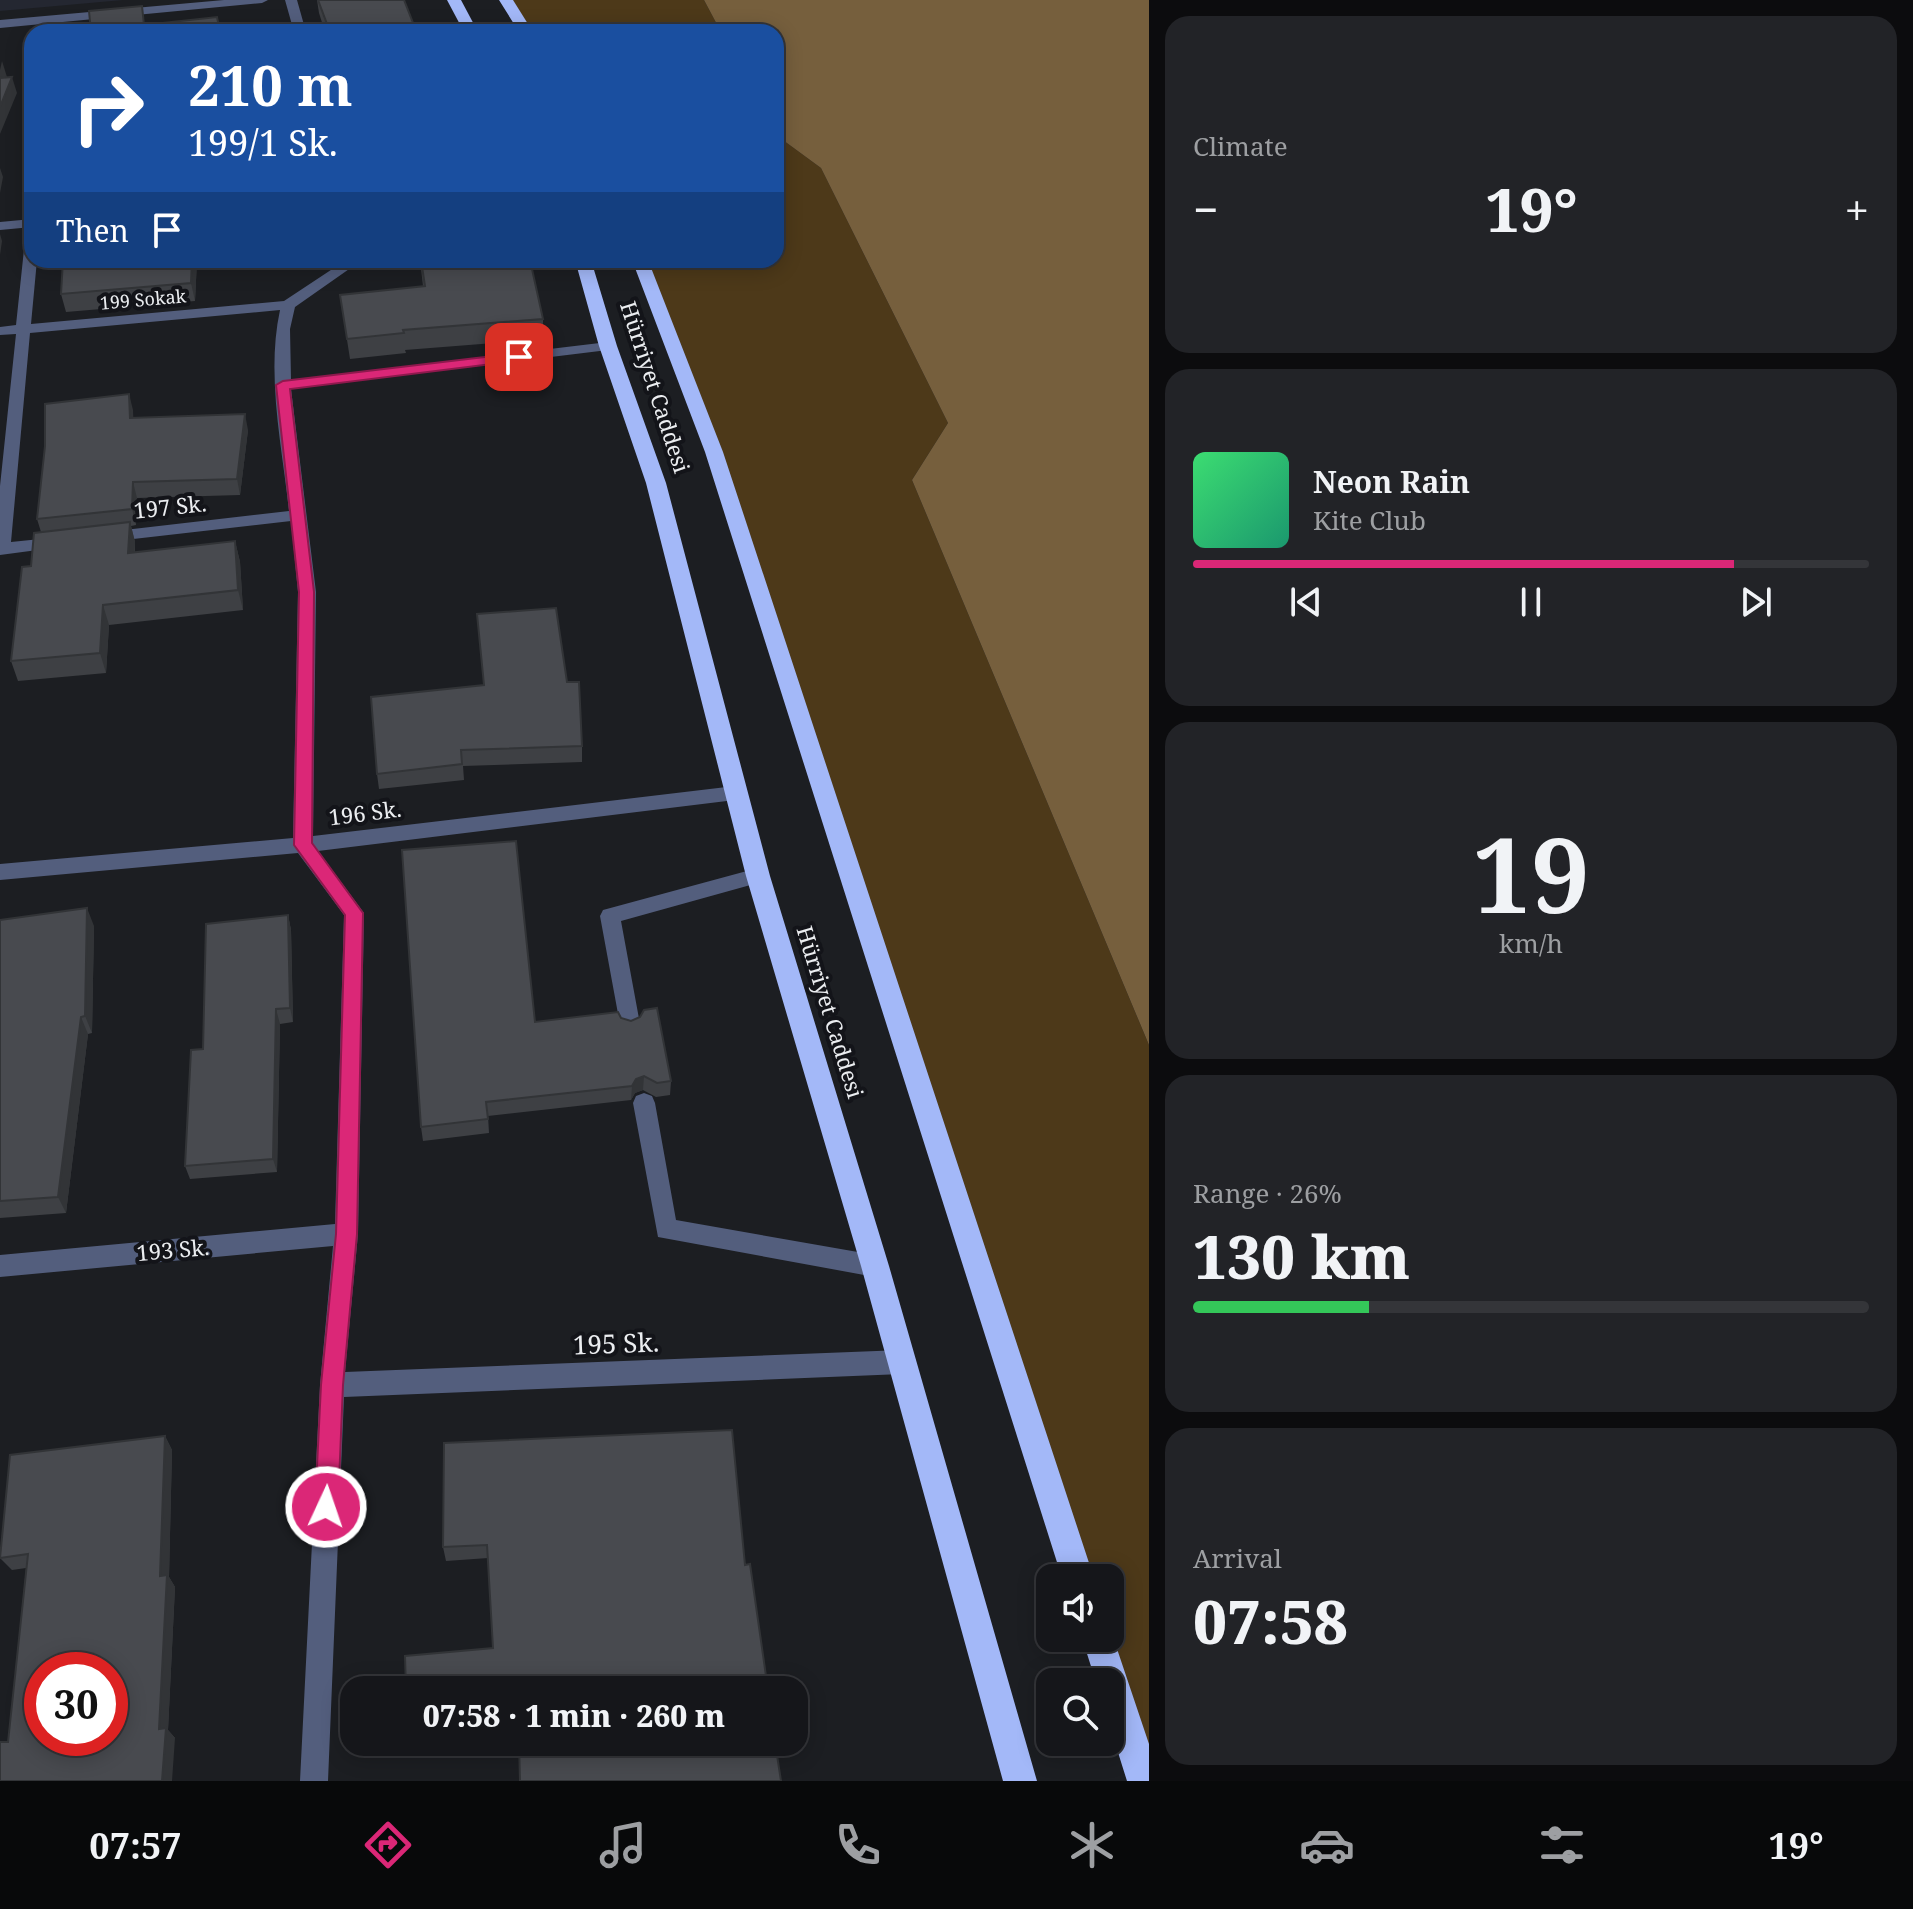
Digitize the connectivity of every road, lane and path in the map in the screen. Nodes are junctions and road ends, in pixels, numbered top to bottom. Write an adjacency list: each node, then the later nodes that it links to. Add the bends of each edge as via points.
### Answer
1 (262, 0): 6 (street)
2 (291, 0): 7 (street)
3 (454, 0): 8 (highway)
4 (506, 0): 9 (highway)
5 (0, 24): 10 (street)
6 (61, 24)
7 (298, 24)
8 (467, 24)
9 (521, 24)
10 (24, 25)
11 (24, 224): 12 (street)
12 (0, 226)
13 (28, 268): 18 (street)
14 (343, 268): 17 (street)
15 (585, 268): 20 (highway, Hürriyet Caddesi)
16 (643, 268): 35 (highway, Hürriyet Caddesi, via 714,452)
17 (288, 305): 18 (street, 199 Sokak); 21 (street)
18 (21, 328): 19 (street, 199 Sokak); 23 (street)
19 (0, 331)
20 (608, 346): 21 (street); 24 (highway, Hürriyet Caddesi, via 656,483)
21 (283, 385): 22 (street)
22 (298, 515): 23 (street, 197 Sk.); 25 (street, via 307,592)
23 (1, 549)
24 (735, 793): 25 (street, 196 Sk.); 27 (highway, Hürriyet Caddesi)
25 (303, 845): 26 (street, 196 Sk.); 30 (street, via 354,913)
26 (0, 872)
27 (758, 876): 28 (street, via 610,916); 32 (highway, Hürriyet Caddesi)
28 (629, 1024)
29 (644, 1103): 32 (street, via 666,1229)
30 (346, 1234): 31 (street, 193 Sk.); 34 (street)
31 (0, 1266)
32 (875, 1266): 33 (highway, Hürriyet Caddesi)
33 (902, 1362): 34 (street, 195 Sk.); 38 (highway, Hürriyet Caddesi)
34 (332, 1385): 37 (street)
35 (1073, 1564)
36 (1103, 1652): 39 (highway)
37 (314, 1781)
38 (1020, 1781)
39 (1144, 1781)

